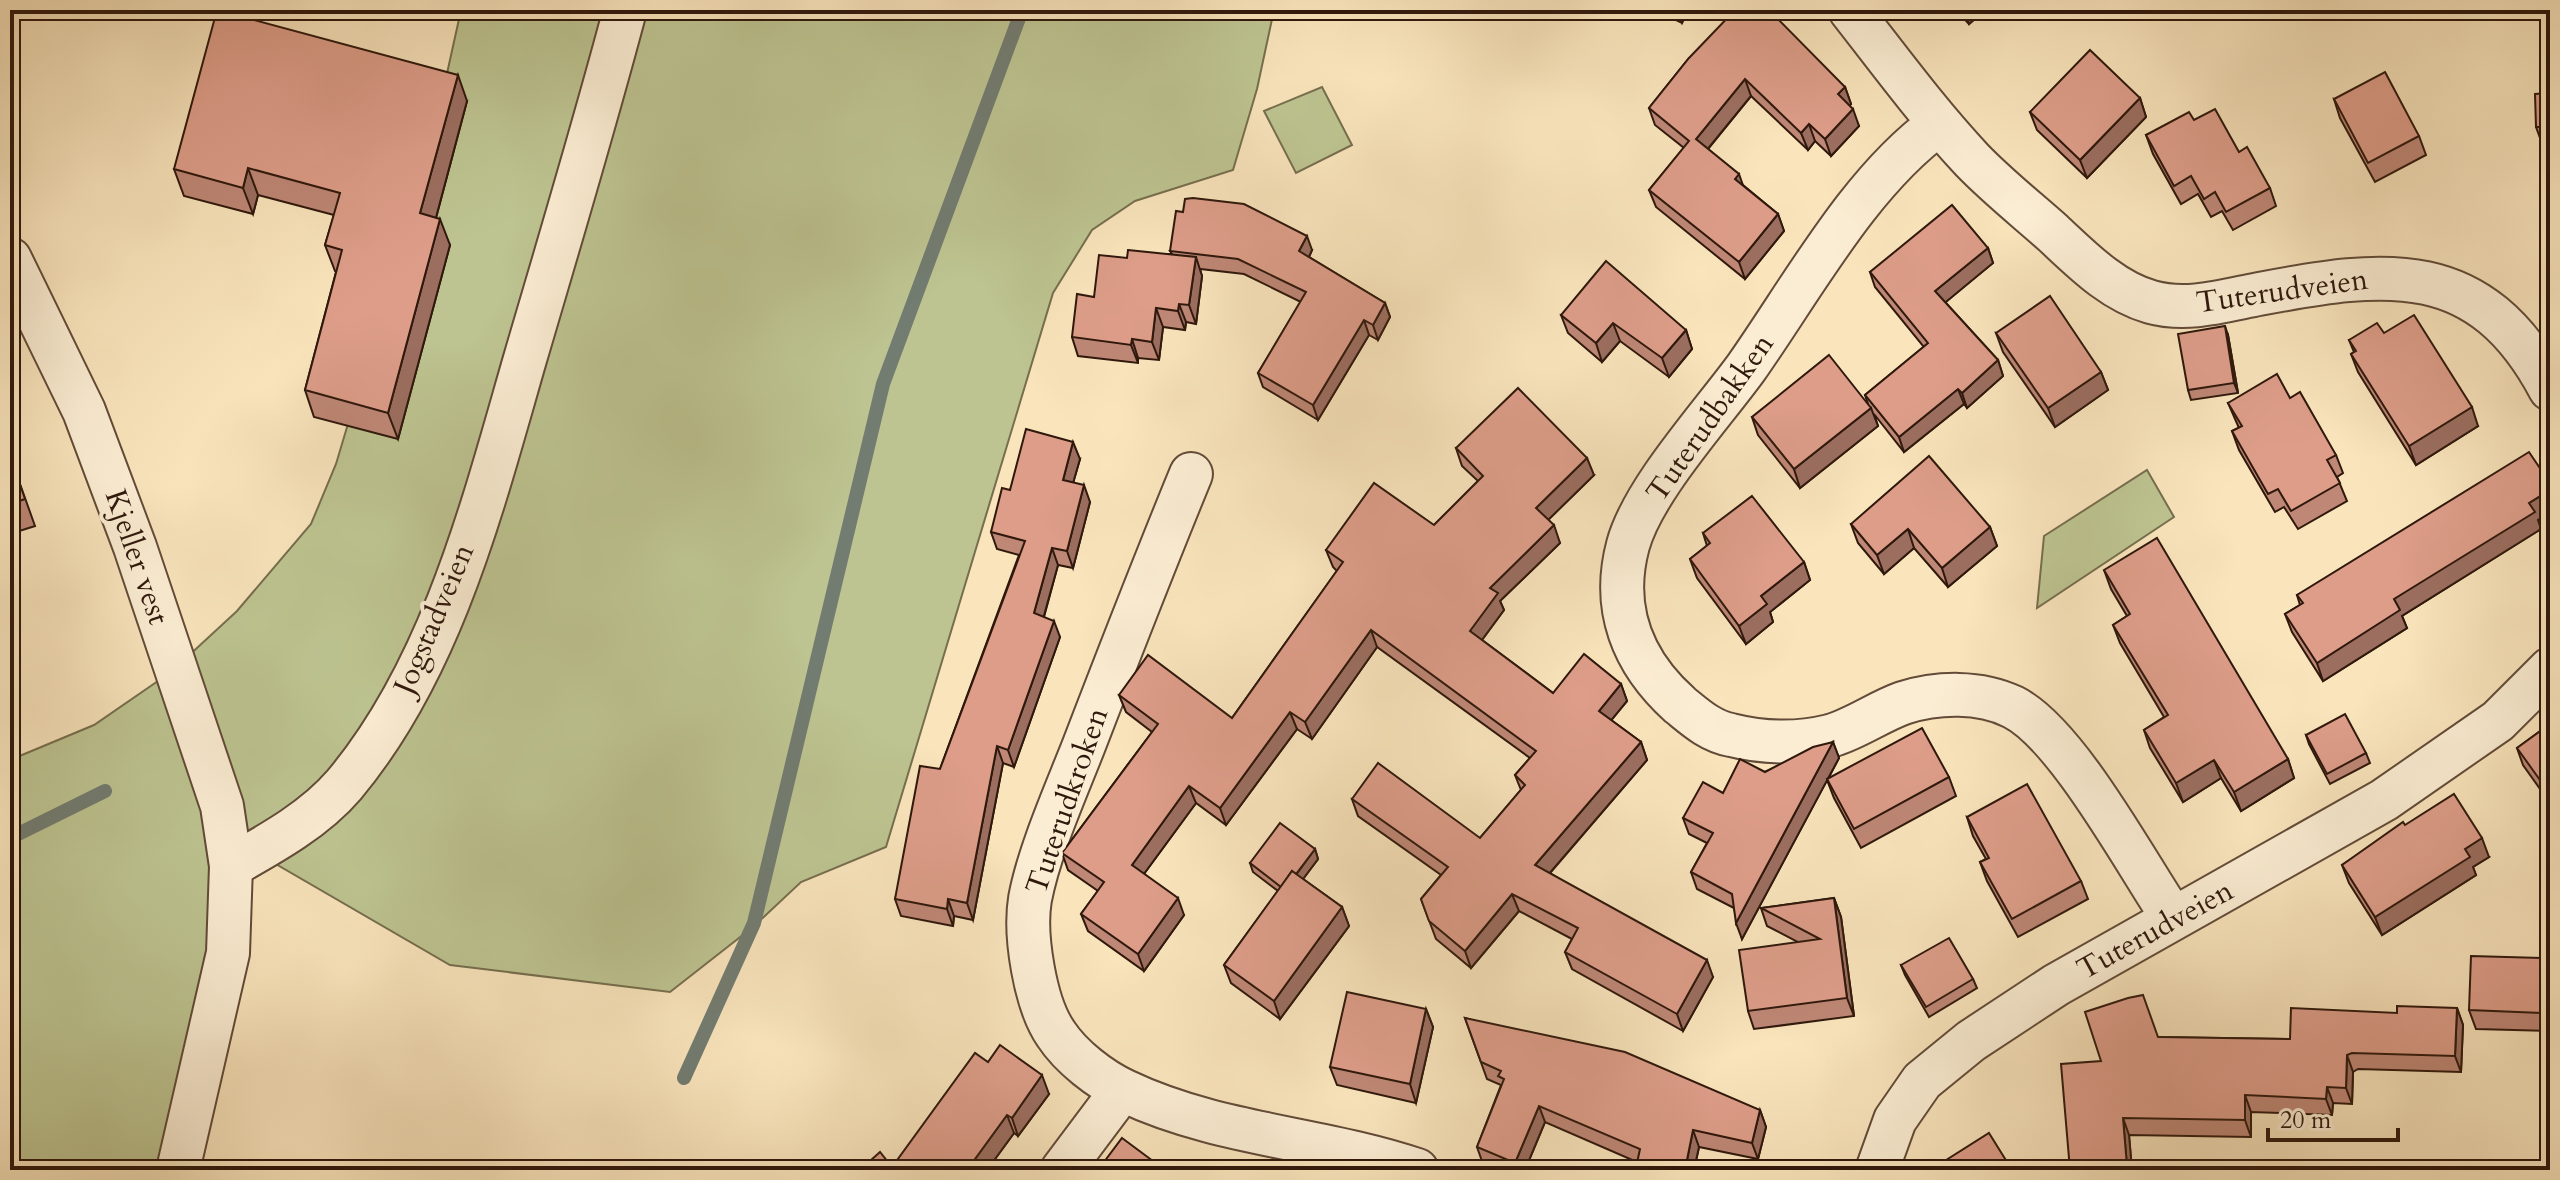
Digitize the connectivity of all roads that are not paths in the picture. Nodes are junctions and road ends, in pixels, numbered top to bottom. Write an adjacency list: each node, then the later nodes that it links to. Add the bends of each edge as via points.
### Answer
1 (625, 10): 8 (street, Jogstadveien, via 498,451 457,575 421,660 387,726 342,787 281,838)
2 (1850, 10): 3 (street, Tuterudveien)
3 (1939, 124): 5 (street, Tuterudveien, via 1975,163 2122,290 2152,302 2193,307 2369,277 2439,285 2486,309 2510,331); 9 (street, Tuterudbakken, via 1915,141 1859,206 1655,488 1629,543 1622,612 1633,648 1660,686 1709,728 1730,735 1781,743 1831,735 1903,704 1946,694 1988,698 2015,708 2046,731 2087,785)
4 (10, 259): 8 (street, Kjeller vest, via 84,411 135,547 222,806)
5 (2550, 389)
6 (1191, 474): 10 (street, Tuterudkroken, via 1062,802 1030,900 1029,948 1055,1033 1080,1060)
7 (2550, 669): 9 (street, Tuterudveien, via 2498,721 2384,800)
8 (231, 866): 11 (street, via 228,953)
9 (2173, 918): 14 (street, Tuterudveien, via 2056,985 1922,1081 1895,1120)
10 (1122, 1090): 12 (street); 13 (street, Tuterudkroken, via 1237,1127)
11 (178, 1170)
12 (1062, 1170)
13 (1417, 1170)
14 (1877, 1170)

